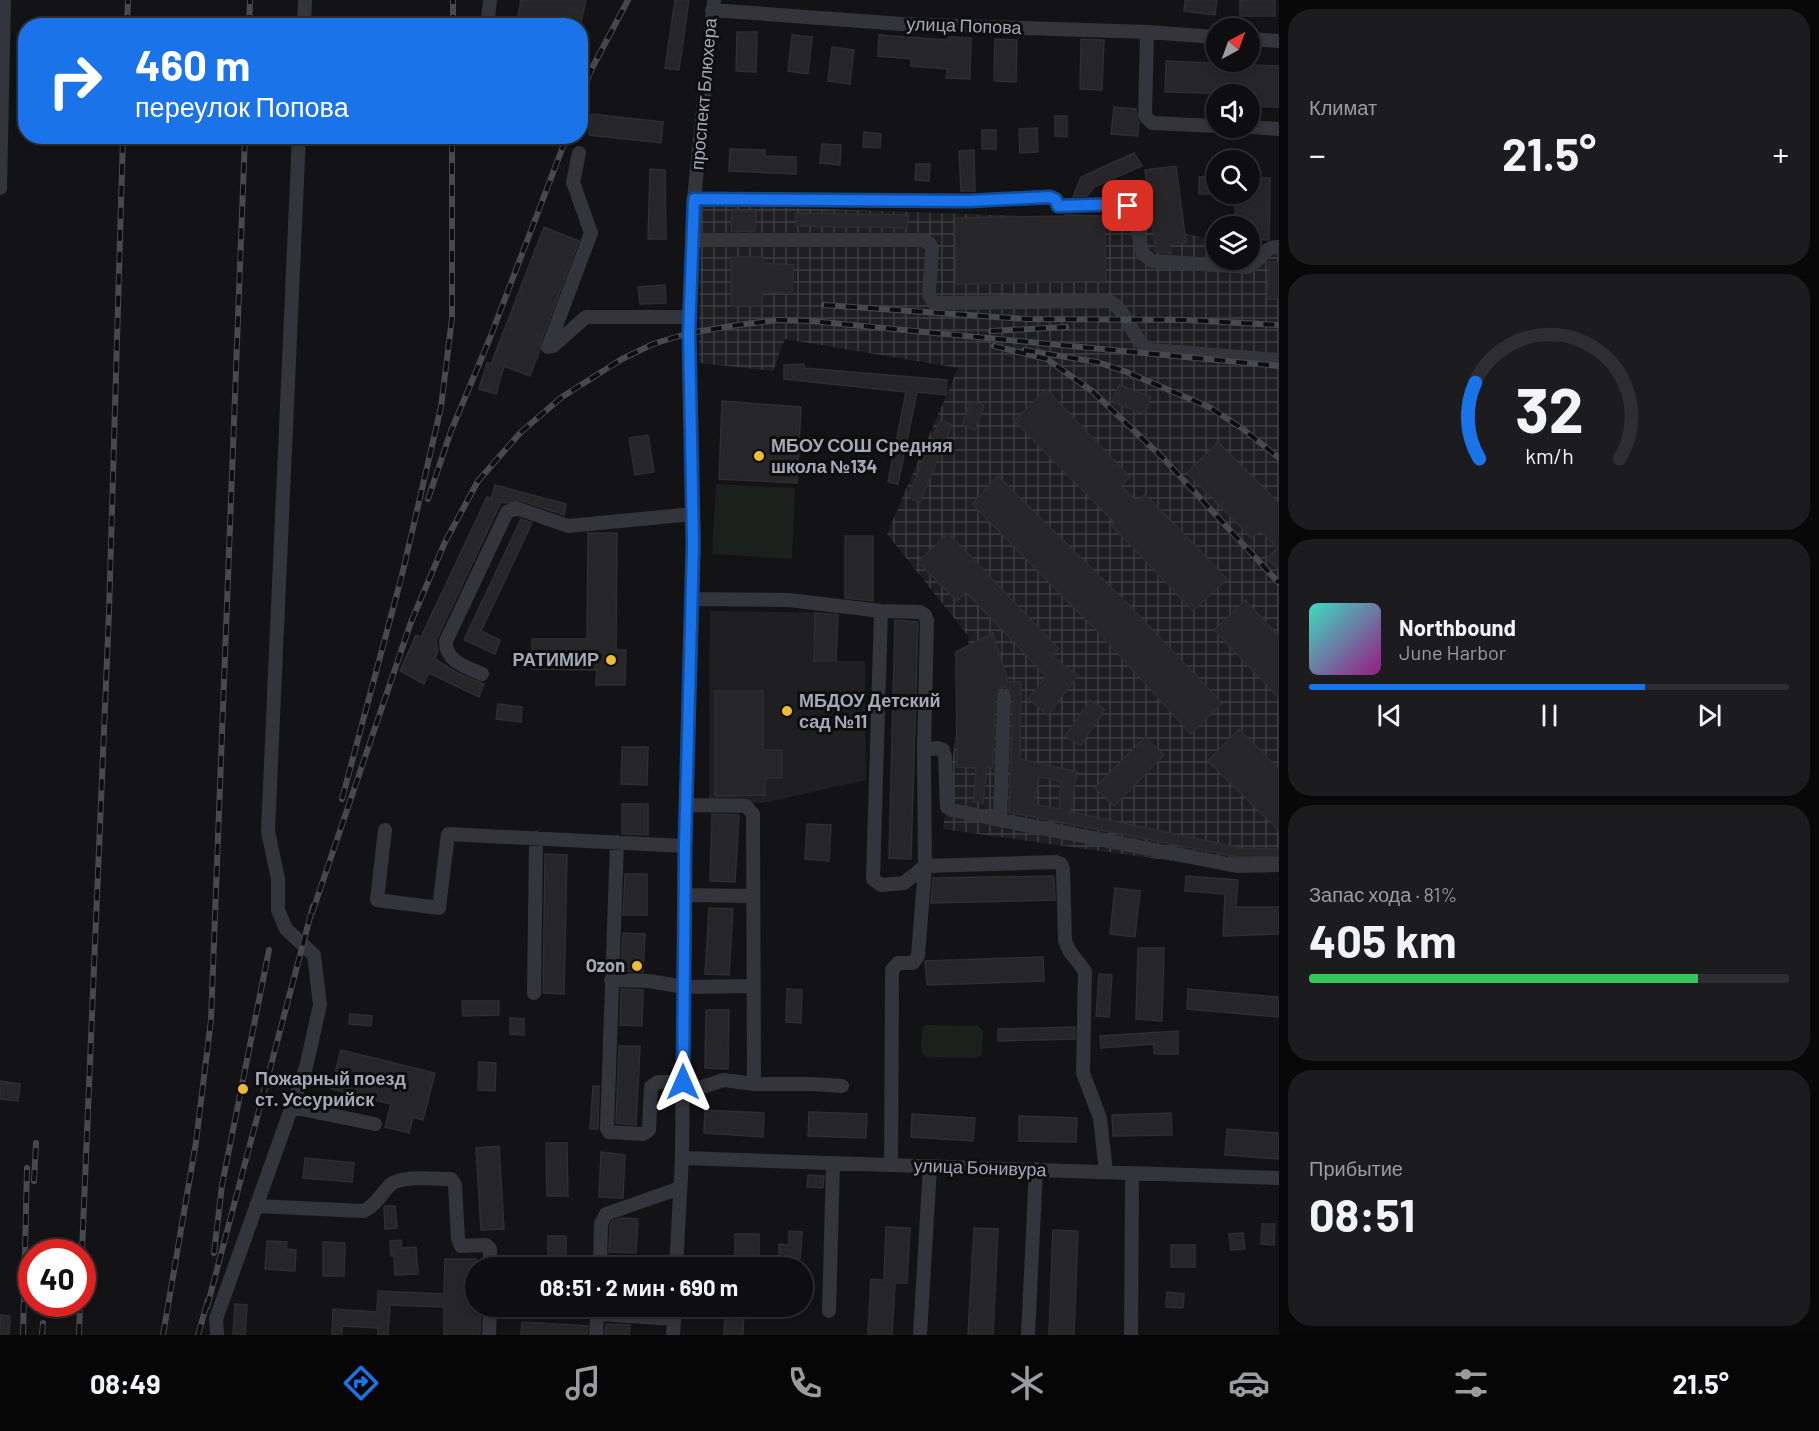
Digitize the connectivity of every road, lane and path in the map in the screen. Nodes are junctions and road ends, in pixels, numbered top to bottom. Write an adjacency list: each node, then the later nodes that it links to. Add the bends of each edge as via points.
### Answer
1 (4, 0): 15 (street)
2 (305, 0): 5 (street)
3 (490, 0): 6 (street)
4 (713, 5): 7 (street, улица Попова, via 902,24); 18 (street, проспект Блюхера)
5 (304, 18)
6 (488, 18)
7 (1147, 32): 8 (street, улица Попова); 11 (street, via 1146,116 1152,123)
8 (1206, 36)
9 (1260, 40): 10 (street)
10 (1279, 41)
11 (1206, 126)
12 (1260, 128): 13 (street)
13 (1279, 129)
14 (299, 144): 46 (street, via 268,831 278,879 278,910 286,929 314,955 320,1005 306,1066)
15 (1, 150): 17 (street)
16 (579, 153): 21 (street, via 573,182 591,233 548,347 586,317)
17 (0, 188)
18 (694, 199): 19 (street, проспект Блюхера); 20 (street, via 968,201 1050,197 1058,206 1128,206 1133,211 1143,254 1152,261 1248,267 1265,251)
19 (693, 240): 21 (street, проспект Блюхера); 22 (street, via 923,240 932,249 929,295 933,303 1107,301 1116,306 1140,343 1151,350)
20 (1279, 247)
21 (690, 317): 23 (street, проспект Блюхера)
22 (1279, 360)
23 (693, 514): 24 (street, проспект Блюхера); 26 (street, via 568,526 516,508 507,512 446,641 451,658)
24 (692, 599): 25 (street, via 789,600); 29 (street, проспект Блюхера)
25 (881, 611): 28 (street, via 926,615); 36 (street, via 873,879 880,885 904,883)
26 (482, 674)
27 (1004, 696): 30 (street)
28 (924, 750): 30 (street, via 943,750 947,807); 36 (street)
29 (687, 805): 34 (street, проспект Блюхера); 38 (street, via 750,809)
30 (1000, 820): 35 (street, via 1237,866)
31 (385, 830): 32 (street, via 377,900 439,908 448,834)
32 (536, 838): 33 (street); 42 (street)
33 (616, 842): 34 (street); 39 (street)
34 (685, 846): 37 (street, проспект Блюхера)
35 (1279, 865)
36 (925, 866): 50 (street, via 918,956 913,963 898,963 892,970); 53 (street, via 1061,864 1065,940 1068,951 1084,972 1083,1073 1100,1118)
37 (686, 895): 38 (street); 41 (street, проспект Блюхера)
38 (753, 896): 40 (street)
39 (611, 980): 41 (street); 45 (street, via 609,1132 647,1132 651,1087 658,1082)
40 (754, 986): 41 (street); 43 (street)
41 (684, 987): 45 (street, проспект Блюхера)
42 (534, 993)
43 (754, 1084): 44 (street); 45 (street, via 724,1080)
44 (842, 1086)
45 (683, 1088): 48 (street, проспект Блюхера)
46 (291, 1107): 47 (street); 57 (street)
47 (375, 1124)
48 (682, 1158): 49 (street, улица Бонивура); 56 (street, проспект Блюхера)
49 (833, 1163): 50 (street, улица Бонивура); 61 (street)
50 (891, 1164): 51 (street, улица Бонивура)
51 (930, 1166): 52 (street, улица Бонивура); 69 (street)
52 (1036, 1169): 53 (street, улица Бонивура); 70 (street)
53 (1106, 1172): 54 (street, улица Бонивура)
54 (1132, 1174): 55 (street, улица Бонивура); 71 (street)
55 (1279, 1178)
56 (680, 1188): 59 (street, via 606,1214 601,1224); 60 (street, проспект Блюхера)
57 (256, 1206): 58 (street, via 363,1211 401,1179 452,1179 461,1246 486,1245); 65 (street, via 216,1320)
58 (490, 1257)
59 (600, 1257)
60 (677, 1257)
61 (829, 1311)
62 (490, 1317): 66 (street)
63 (597, 1317): 67 (street)
64 (674, 1317): 68 (street)
65 (217, 1335)
66 (489, 1335)
67 (596, 1335)
68 (673, 1335)
69 (920, 1335)
70 (1028, 1335)
71 (1131, 1335)

